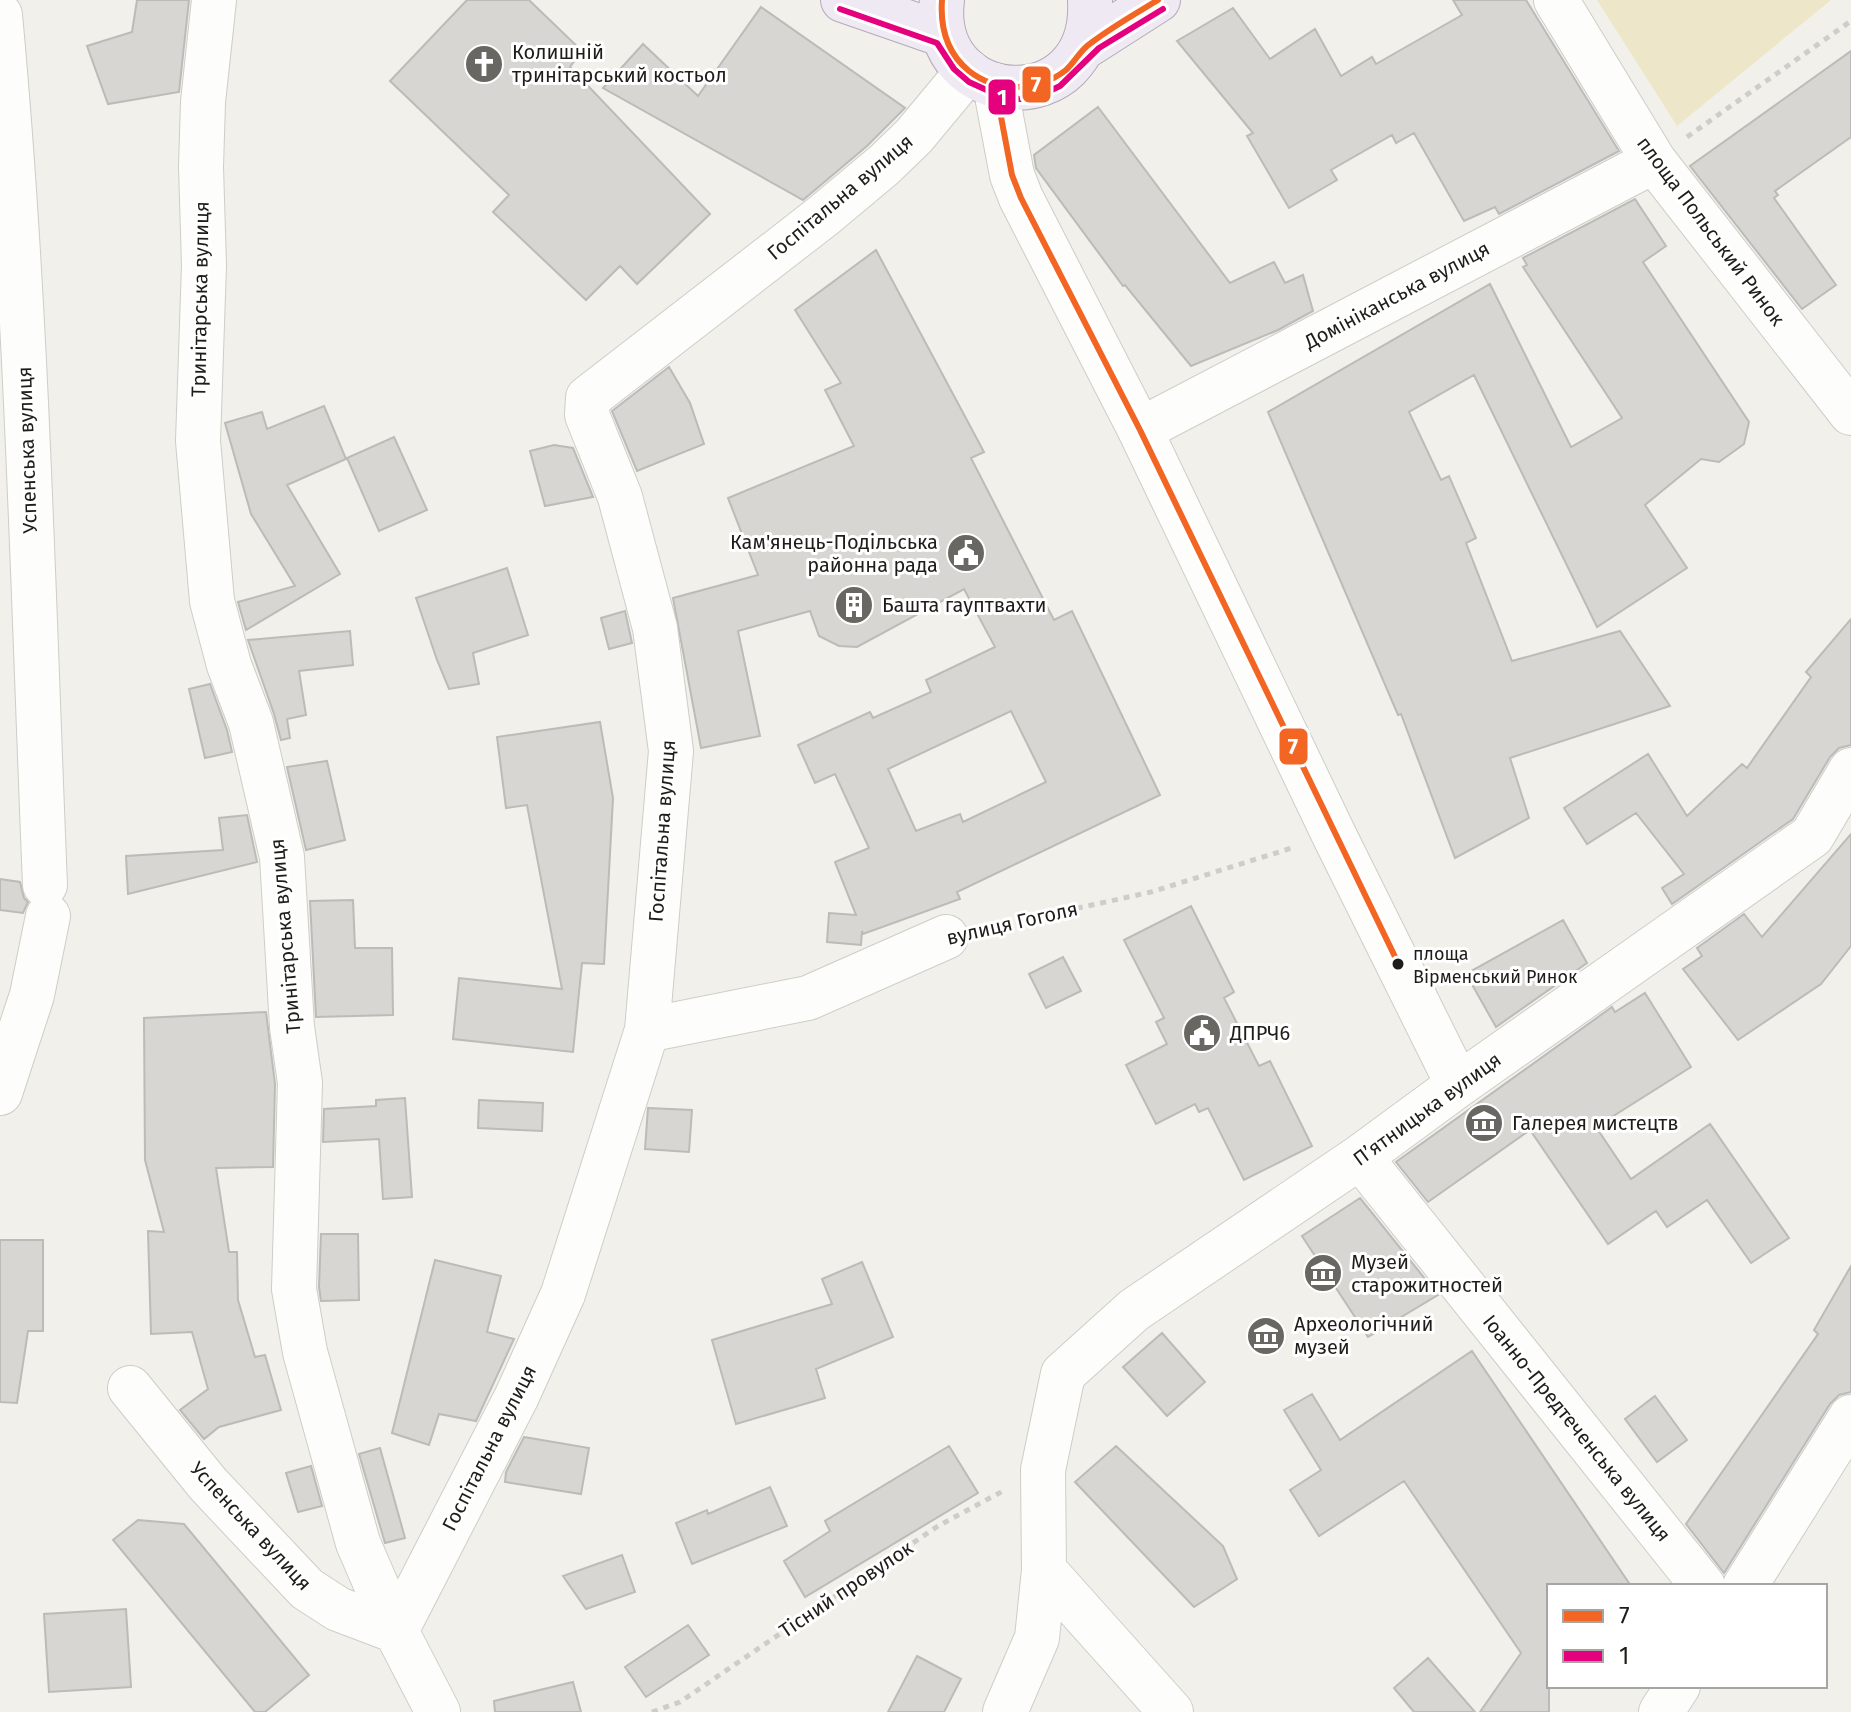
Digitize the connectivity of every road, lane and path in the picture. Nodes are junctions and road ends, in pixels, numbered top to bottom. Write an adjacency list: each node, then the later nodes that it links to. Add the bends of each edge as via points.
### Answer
1 (214, 0): 27 (street, Тринітарська вулиця, via 203,102 198,441 212,601 251,723 282,857 300,1083 294,1289 358,1543)
2 (843, 0): 7 (main road)
3 (1090, 0): 9 (main road)
4 (1158, 0): 9 (main road)
5 (1556, 0): 11 (street, площа Польський Ринок)
6 (0, 15): 19 (street, Успенська вулиця, via 23,366 47,900 32,995)
7 (943, 17): 10 (main road, via 958,61)
8 (1851, 21): 11 (path)
9 (1083, 48): 10 (main road, via 1068,68 1034,87 1014,89)
10 (982, 78): 13 (street, via 1021,198); 17 (street, Госпітальна вулиця, via 823,216 588,398 587,415 620,497 655,628 671,751)
11 (1654, 161): 12 (street, площа Польський Ринок); 13 (street, Домініканська вулиця)
12 (1851, 413)
13 (1140, 430): 15 (street)
14 (1851, 770): 18 (street, Пʼятницька вулиця, via 1812,836)
15 (1334, 835): 16 (path, вулиця Гоголя, via 1151,892); 18 (street)
16 (946, 937): 17 (street, вулиця Гоголя, via 808,998)
17 (647, 1030): 27 (street, Госпітальна вулиця, via 563,1294 517,1396)
18 (1458, 1085): 20 (street, Пʼятницька вулиця)
19 (0, 1093)
20 (1360, 1157): 23 (street, Пʼятницька вулиця, via 1134,1310 1063,1374); 25 (street, Іоанно-Предтеченська вулиця)
21 (130, 1388): 27 (street, Успенська вулиця, via 208,1484 307,1589 338,1609)
22 (1851, 1417): 26 (street)
23 (1043, 1470): 24 (street, Пʼятницька вулиця); 30 (path, Тісний провулок, via 938,1526 680,1702)
24 (1044, 1570): 31 (street, Пʼятницька вулиця, via 1037,1638); 32 (street)
25 (1701, 1584)
26 (1746, 1584)
27 (396, 1631): 29 (street, Тринітарська вулиця)
28 (1677, 1688): 33 (street)
29 (438, 1712)
30 (652, 1712)
31 (1005, 1712)
32 (1171, 1712)
33 (1661, 1712)

